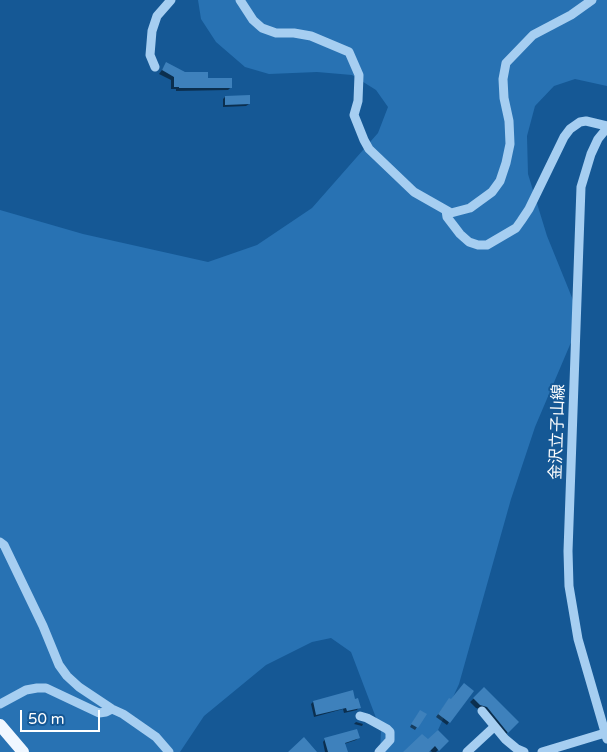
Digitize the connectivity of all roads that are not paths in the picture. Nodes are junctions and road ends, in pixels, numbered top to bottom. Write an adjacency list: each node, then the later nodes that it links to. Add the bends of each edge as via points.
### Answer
1 (171, 0): 4 (street, via 158,16 152,31 150,55)
2 (240, 0): 6 (street, via 262,28 276,33 311,36 349,52 359,75 354,115 369,150 414,192)
3 (592, 0): 6 (street, via 571,16 533,35 506,63 503,78 510,144 500,182 470,208)
4 (156, 67)
5 (607, 127): 6 (street, via 586,121 570,129 529,210 516,228 487,245 469,242 450,222); 14 (street, 金沢立子山線, via 591,154 582,187 568,551 569,586 578,639)
6 (446, 210)
7 (0, 542): 9 (street, via 43,626 58,665 79,687)
8 (0, 704): 9 (street, via 26,690 46,688 99,713)
9 (112, 709): 16 (street, via 156,737)
10 (482, 711): 13 (street)
11 (360, 716): 17 (street, via 390,732 390,740)
12 (0, 725): 15 (main road)
13 (494, 727): 18 (street); 19 (street)
14 (606, 736): 20 (street)
15 (23, 752)
16 (169, 752)
17 (379, 752)
18 (466, 752)
19 (524, 752)
20 (542, 752)

